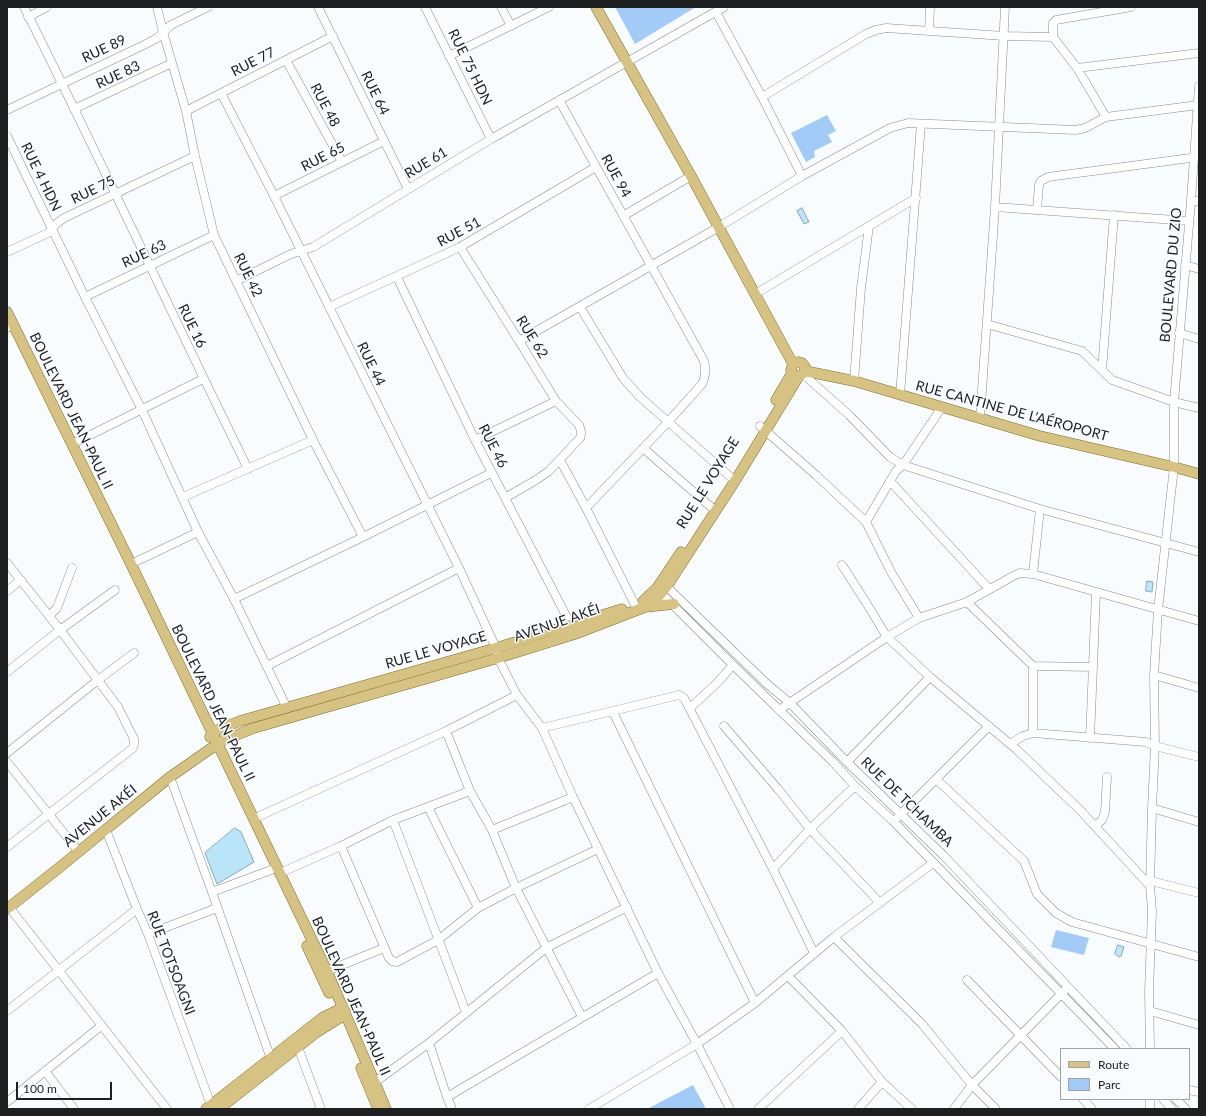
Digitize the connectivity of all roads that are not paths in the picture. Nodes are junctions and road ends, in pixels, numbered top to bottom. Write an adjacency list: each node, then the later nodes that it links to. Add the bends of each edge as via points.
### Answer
1 (24, 7): 15 (street, RUE 16)
2 (48, 7): 15 (street)
3 (157, 7): 18 (street, RUE 42)
4 (208, 7): 18 (street, RUE 89, via 171,25)
5 (318, 7): 19 (street, RUE 64)
6 (425, 7): 23 (street, RUE 75 HDN)
7 (501, 7): 16 (street)
8 (549, 7): 16 (street)
9 (596, 7): 25 (main road)
10 (724, 7): 14 (street, RUE 61)
11 (930, 7): 17 (street)
12 (1005, 7): 20 (street)
13 (1131, 7): 21 (street, via 1056,20 1053,24)
14 (716, 12): 25 (street, RUE 61); 31 (street)
15 (28, 17): 28 (street, RUE 16)
16 (511, 26): 23 (street)
17 (929, 31): 20 (street); 31 (street, via 886,28 876,30)
18 (163, 32): 26 (street, RUE 42); 28 (street, RUE 89, via 148,43)
19 (333, 36): 24 (street, RUE 77); 42 (street, RUE 64)
20 (1004, 36): 21 (street); 39 (street)
21 (1053, 37): 27 (street)
22 (1199, 53): 27 (street)
23 (449, 56): 41 (street, RUE 75 HDN)
24 (286, 60): 30 (street, RUE 77); 45 (street, RUE 48)
25 (628, 62): 32 (street, RUE 61); 47 (main road)
26 (172, 63): 34 (street, RUE 83); 36 (street, RUE 42)
27 (1077, 68): 37 (street)
28 (62, 83): 34 (street, RUE 16); 35 (street, RUE 89)
29 (1199, 86): 33 (street, BOULEVARD DU ZIO)
30 (221, 93): 36 (street, RUE 77); 51 (street, RUE 44)
31 (762, 97): 48 (street)
32 (559, 100): 41 (street, RUE 61); 46 (street, RUE 94)
33 (1198, 105): 37 (street); 44 (street, BOULEVARD DU ZIO)
34 (74, 109): 50 (street, RUE 16)
35 (7, 110)
36 (186, 111): 43 (street, RUE 42)
37 (1106, 117): 39 (street, via 1076,130)
38 (921, 124): 39 (street); 48 (street, via 908,123 890,128); 52 (street)
39 (999, 128): 54 (street)
40 (7, 136): 61 (street, RUE 4 HDN)
41 (491, 139): 49 (street, RUE 61)
42 (384, 141): 45 (street, RUE 65); 49 (street, RUE 64)
43 (195, 156): 50 (street, RUE 75); 62 (street, RUE 42)
44 (1196, 157): 53 (street, BOULEVARD DU ZIO); 55 (street, via 1048,176 1039,185)
45 (342, 162): 51 (street, RUE 65)
46 (596, 167): 56 (street, RUE 94); 63 (street, RUE 51)
47 (691, 176): 56 (street); 60 (main road)
48 (802, 176): 60 (street)
49 (408, 189): 64 (street, RUE 61, via 313,247)
50 (115, 194): 61 (street, RUE 75, via 64,218); 68 (street, RUE 16)
51 (274, 196): 64 (street, RUE 44)
52 (916, 198): 59 (street); 86 (street)
53 (1195, 201): 58 (street, BOULEVARD DU ZIO)
54 (994, 207): 55 (street); 77 (street)
55 (1037, 210): 57 (street)
56 (623, 216): 66 (street, RUE 94)
57 (1114, 216): 58 (street); 82 (street)
58 (1189, 221): 67 (street, BOULEVARD DU ZIO)
59 (869, 226): 72 (street); 85 (street)
60 (718, 227): 66 (street); 72 (main road)
61 (52, 228): 65 (street, RUE 75, via 42,237); 73 (street, RUE 4 HDN)
62 (214, 235): 68 (street, RUE 63); 71 (street, RUE 42)
63 (460, 247): 70 (street, RUE 51); 81 (street, RUE 62)
64 (301, 251): 71 (street, RUE 61); 74 (street, RUE 44)
65 (7, 252)
66 (651, 265): 75 (street); 93 (street, RUE 94, via 706,368 702,384)
67 (1185, 265): 69 (street); 79 (street, BOULEVARD DU ZIO)
68 (149, 266): 73 (street, RUE 63); 84 (street, RUE 16)
69 (1199, 269)
70 (396, 277): 74 (street, RUE 51); 96 (street, RUE 46)
71 (236, 281): 95 (street, RUE 42)
72 (755, 294): 83 (main road)
73 (85, 297): 91 (street, RUE 4 HDN)
74 (329, 307): 109 (street, RUE 44)
75 (580, 307): 81 (street); 93 (street, via 623,378)
76 (7, 312): 97 (main road, BOULEVARD JEAN-PAUL II)
77 (986, 324): 82 (street, via 1082,351); 92 (street)
78 (7, 327): 164 (main road, BOULEVARD JEAN-PAUL II)
79 (1180, 333): 80 (street); 88 (street, BOULEVARD DU ZIO)
80 (1199, 339)
81 (519, 341): 87 (street, RUE 62)
82 (1102, 370): 88 (street, via 1112,380)
83 (798, 371): 85 (main road, RUE CANTINE DE L'AÉROPORT); 94 (main road, RUE LE VOYAGE); 100 (street, via 849,415 890,457)
84 (203, 379): 91 (street); 102 (street, RUE 16)
85 (854, 381): 86 (main road, RUE CANTINE DE L'AÉROPORT)
86 (900, 395): 89 (main road, RUE CANTINE DE L'AÉROPORT)
87 (556, 401): 96 (street); 99 (street, RUE 62, via 579,425 582,434)
88 (1174, 402): 90 (street); 101 (street, BOULEVARD DU ZIO)
89 (942, 407): 92 (main road, RUE CANTINE DE L'AÉROPORT); 100 (street)
90 (1199, 408)
91 (142, 410): 97 (street); 107 (street, RUE 4 HDN)
92 (980, 418): 101 (main road, RUE CANTINE DE L'AÉROPORT, via 1040,436)
93 (668, 422): 98 (street, RUE 94); 105 (street)
94 (763, 428): 105 (main road, RUE LE VOYAGE); 113 (street)
95 (314, 440): 102 (street); 115 (street, RUE 42)
96 (475, 440): 103 (street, RUE 46)
97 (72, 444): 119 (main road, BOULEVARD JEAN-PAUL II)
98 (643, 448): 110 (street, RUE 94); 111 (street)
99 (560, 460): 108 (street, via 536,480); 110 (street)
100 (903, 465): 106 (street); 112 (street)
101 (1174, 467): 104 (main road, RUE CANTINE DE L'AÉROPORT); 116 (street, BOULEVARD DU ZIO)
102 (248, 469): 107 (street)
103 (491, 473): 108 (street, RUE 46); 109 (street)
104 (1199, 474)
105 (732, 479): 111 (main road, RUE LE VOYAGE); 125 (main road)
106 (890, 481): 113 (street); 126 (street)
107 (183, 497): 114 (street, RUE 4 HDN)
108 (505, 498): 138 (street, RUE 46)
109 (426, 504): 115 (street); 122 (street, RUE 44)
110 (586, 508): 133 (street)
111 (711, 508): 125 (main road, RUE LE VOYAGE)
112 (1040, 508): 116 (street); 123 (street)
113 (866, 522): 136 (street, via 891,572)
114 (198, 532): 119 (street); 130 (street, RUE 4 HDN)
115 (363, 537): 130 (street)
116 (1165, 543): 117 (street); 134 (street, BOULEVARD DU ZIO)
117 (1199, 552)
118 (7, 563): 124 (street)
119 (131, 564): 164 (main road, BOULEVARD JEAN-PAUL II)
120 (842, 565): 140 (street)
121 (72, 568): 135 (street, via 57,608)
122 (459, 568): 142 (street, RUE 44); 144 (street)
123 (1033, 574): 126 (street, via 1020,573); 129 (street)
124 (21, 580): 128 (street); 135 (street)
125 (662, 587): 132 (street, RUE DE TCHAMBA); 133 (main road, RUE LE VOYAGE); 153 (street, RUE DE TCHAMBA)
126 (989, 589): 131 (street)
127 (115, 590): 139 (street)
128 (7, 591)
129 (1096, 593): 134 (street); 146 (street)
130 (234, 600): 144 (street, RUE 4 HDN)
131 (967, 602): 136 (street); 145 (street)
132 (674, 604): 133 (main road); 143 (street, RUE DE TCHAMBA)
133 (639, 607): 138 (main road, RUE LE VOYAGE)
134 (1158, 610): 137 (street); 148 (street, BOULEVARD DU ZIO)
135 (49, 616): 139 (street)
136 (919, 618): 140 (street)
137 (1199, 621)
138 (573, 629): 142 (main road, RUE LE VOYAGE)
139 (60, 630): 147 (street); 150 (street)
140 (887, 637): 149 (street); 153 (street)
141 (134, 653): 150 (street)
142 (497, 653): 152 (street, RUE 44); 154 (main road, RUE LE VOYAGE); 164 (main road, AVENUE AKÉI)
143 (733, 665): 155 (street); 156 (street, RUE DE TCHAMBA)
144 (267, 666): 154 (street, RUE 4 HDN)
145 (1033, 666): 146 (street); 162 (street)
146 (1093, 667): 163 (street)
147 (7, 672)
148 (1154, 675): 151 (street); 166 (street, BOULEVARD DU ZIO)
149 (930, 676): 159 (street); 170 (street)
150 (98, 680): 167 (street); 179 (street, via 118,707 134,744)
151 (1199, 688)
152 (517, 695): 160 (street, RUE 44); 161 (street)
153 (790, 703): 156 (street); 170 (street, RUE DE TCHAMBA)
154 (287, 708): 164 (main road, RUE LE VOYAGE, via 240,721)
155 (690, 708): 157 (street, via 679,695); 194 (street)
156 (779, 710): 174 (street, RUE DE TCHAMBA)
157 (613, 712): 160 (street); 221 (street)
158 (724, 726): 186 (street)
159 (989, 726): 165 (street); 173 (street)
160 (542, 728): 176 (street, RUE 44)
161 (446, 731): 175 (street); 181 (street)
162 (1033, 733): 163 (street); 165 (street)
163 (1090, 738): 166 (street, via 1146,742)
164 (213, 742): 171 (main road, AVENUE AKÉI); 181 (main road, BOULEVARD JEAN-PAUL II); 195 (main road, BOULEVARD JEAN-PAUL II)
165 (1010, 744): 185 (street)
166 (1155, 746): 168 (street); 178 (street, BOULEVARD DU ZIO)
167 (7, 753)
168 (1199, 757)
169 (7, 762): 179 (street)
170 (847, 762): 180 (street, RUE DE TCHAMBA)
171 (170, 777): 187 (main road, AVENUE AKÉI); 198 (street)
172 (1107, 777): 185 (street, via 1105,812 1102,820)
173 (936, 779): 180 (street); 209 (street, via 1024,861 1036,894 1056,913 1072,922)
174 (855, 786): 183 (street, RUE DE TCHAMBA); 186 (street)
175 (470, 791): 177 (street); 188 (street)
176 (573, 797): 188 (street); 191 (street, RUE 44)
177 (428, 808): 182 (street); 204 (street)
178 (1152, 808): 184 (street); 196 (street, BOULEVARD DU ZIO)
179 (48, 814): 190 (street); 192 (street)
180 (901, 815): 183 (street); 219 (street, RUE DE TCHAMBA, via 944,856)
181 (253, 819): 195 (main road, BOULEVARD JEAN-PAUL II)
182 (393, 820): 189 (street); 208 (street)
183 (893, 821): 193 (street, RUE DE TCHAMBA)
184 (1199, 822)
185 (1095, 826): 196 (street)
186 (810, 829): 194 (street); 200 (street)
187 (106, 830): 192 (main road, AVENUE AKÉI); 205 (street, RUE TOTSOAGNI)
188 (492, 830): 197 (street)
189 (341, 846): 195 (street); 210 (street)
190 (7, 847)
191 (598, 849): 197 (street); 201 (street, RUE 44)
192 (79, 852): 202 (main road, AVENUE AKÉI)
193 (933, 863): 200 (street); 220 (street, RUE DE TCHAMBA)
194 (773, 870): 212 (street)
195 (275, 871): 198 (street); 215 (main road, BOULEVARD JEAN-PAUL II); 224 (main road, BOULEVARD JEAN-PAUL II)
196 (1150, 883): 199 (street); 209 (street, BOULEVARD DU ZIO)
197 (516, 888): 204 (street); 211 (street)
198 (212, 892): 203 (street)
199 (1199, 893)
200 (880, 903): 207 (street)
201 (627, 907): 211 (street); 216 (street, RUE 44)
202 (8, 908): 214 (street)
203 (218, 908): 206 (street); 238 (street)
204 (478, 908): 208 (street)
205 (137, 909): 206 (street, RUE TOTSOAGNI); 214 (street)
206 (148, 934): 249 (street, RUE TOTSOAGNI)
207 (834, 937): 212 (street); 243 (street, via 922,1024)
208 (438, 940): 210 (street, via 397,962 390,960); 225 (street)
209 (1150, 943): 213 (street); 223 (street, BOULEVARD DU ZIO)
210 (384, 948): 215 (street)
211 (546, 948): 225 (street); 226 (street)
212 (814, 953): 217 (street)
213 (1199, 957)
214 (58, 971): 222 (street); 229 (street)
215 (327, 971): 224 (main road, BOULEVARD JEAN-PAUL II)
216 (658, 973): 226 (street); 234 (street, RUE 44)
217 (788, 976): 221 (street); 230 (street)
218 (967, 980): 231 (street)
219 (1068, 987): 220 (street); 236 (street, RUE DE TCHAMBA)
220 (1061, 994): 231 (street); 235 (street, RUE DE TCHAMBA)
221 (755, 1003): 234 (street)
222 (7, 1011)
223 (1150, 1011): 228 (street); 237 (street, BOULEVARD DU ZIO)
224 (341, 1012): 227 (main road); 227 (main road); 241 (main road, BOULEVARD JEAN-PAUL II); 253 (main road, BOULEVARD JEAN-PAUL II)
225 (466, 1012): 233 (street)
226 (582, 1017): 244 (street)
227 (323, 1022): 232 (main road)
228 (1199, 1025)
229 (101, 1026): 239 (street); 251 (street)
230 (842, 1031): 242 (street); 258 (street)
231 (1020, 1035): 240 (street); 243 (street)
232 (296, 1043): 238 (main road); 249 (main road); 252 (street)
233 (429, 1044): 241 (street); 244 (street)
234 (697, 1044): 256 (street); 257 (street, RUE 44)
235 (1114, 1048)
236 (1126, 1048)
237 (1150, 1048)
238 (271, 1059): 249 (main road)
239 (45, 1072): 248 (street); 250 (street)
240 (1060, 1076)
241 (375, 1082): 254 (main road, BOULEVARD JEAN-PAUL II)
242 (882, 1082): 259 (street); 260 (street)
243 (972, 1085): 261 (street); 262 (street)
244 (447, 1097): 255 (street)
245 (1083, 1100): 263 (street)
246 (1163, 1100): 264 (street)
247 (1177, 1100): 265 (street)
248 (7, 1102)
249 (212, 1108)
250 (74, 1109)
251 (167, 1109)
252 (321, 1109)
253 (378, 1109)
254 (386, 1109)
255 (452, 1109)
256 (589, 1109)
257 (730, 1109)
258 (758, 1109)
259 (858, 1109)
260 (912, 1109)
261 (954, 1109)
262 (996, 1109)
263 (1092, 1109)
264 (1172, 1109)
265 (1186, 1109)

